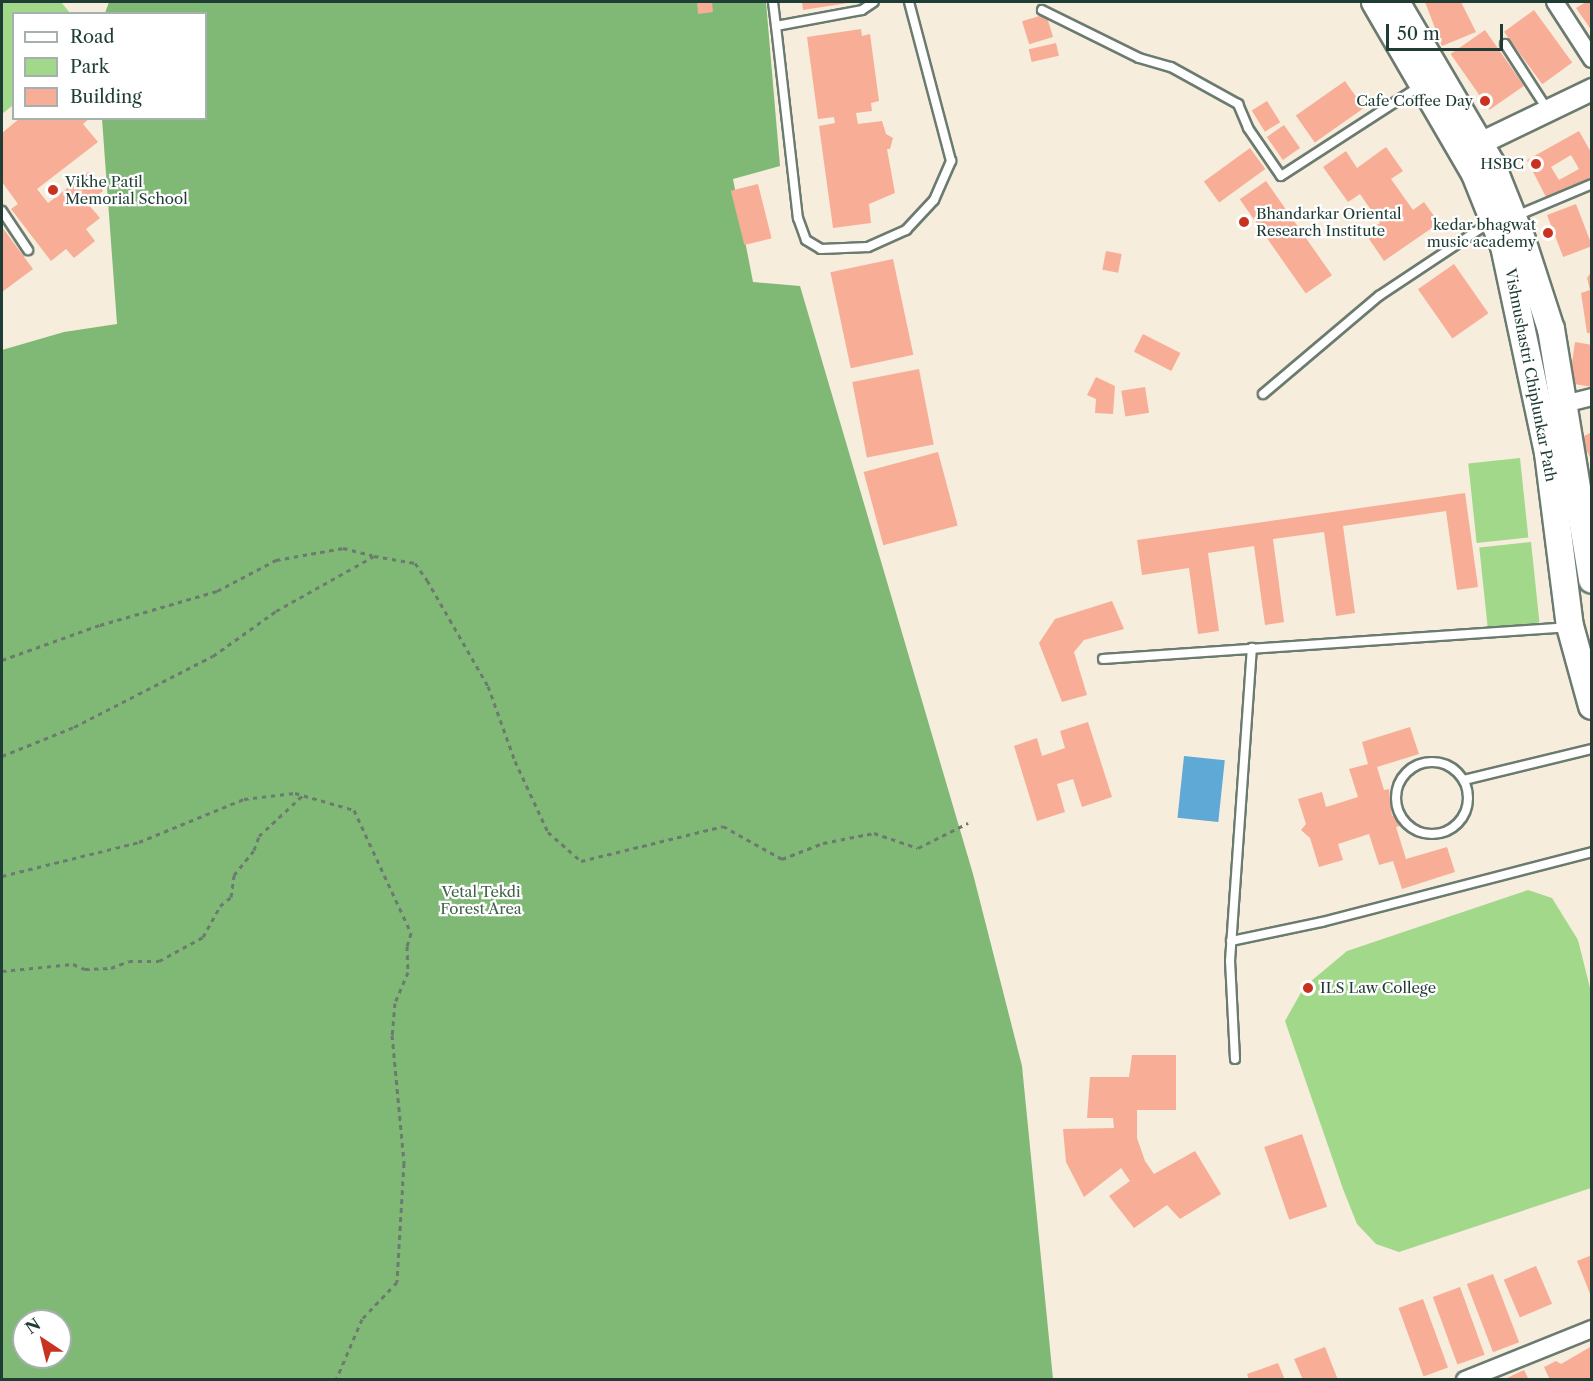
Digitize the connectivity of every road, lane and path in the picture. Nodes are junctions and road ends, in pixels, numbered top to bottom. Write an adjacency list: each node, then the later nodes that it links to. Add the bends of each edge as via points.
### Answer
1 (774, 2): 8 (lane)
2 (874, 2): 8 (lane, via 862,10)
3 (909, 2): 8 (lane, via 951,161 934,200 906,230 868,247 821,249 806,240 798,218)
4 (1375, 2): 11 (main road, Vishnushastri Chiplunkar Path)
5 (1396, 2): 14 (main road, Vishnushastri Chiplunkar Path)
6 (1555, 2): 10 (street)
7 (1042, 10): 11 (lane, via 1139,58 1171,67 1238,104 1248,128 1281,176)
8 (776, 26)
9 (1505, 44): 13 (lane)
10 (1592, 59)
11 (1422, 85): 14 (main road, Vishnushastri Chiplunkar Path)
12 (1592, 89): 13 (street)
13 (1547, 110): 14 (street)
14 (1470, 148): 17 (main road, Vishnushastri Chiplunkar Path)
15 (1592, 184): 17 (lane)
16 (2, 211): 18 (lane)
17 (1503, 219): 19 (lane, via 1379,296); 21 (main road, Vishnushastri Chiplunkar Path, via 1551,329); 25 (main road, Vishnushastri Chiplunkar Path, via 1548,453)
18 (28, 250)
19 (1263, 394)
20 (1592, 397): 21 (street)
21 (1564, 404): 22 (main road, Vishnushastri Chiplunkar Path)
22 (1585, 490): 24 (main road, Vishnushastri Chiplunkar Path)
23 (374, 556): 28 (path, via 343,548 276,560 217,591 100,625); 31 (path, via 276,611 213,656 74,727); 34 (path, via 415,562 488,686 515,761 548,832 581,861 723,826 782,859 823,843 874,833 918,848)
24 (1592, 580)
25 (1570, 626): 26 (lane); 29 (main road, Vishnushastri Chiplunkar Path)
26 (1252, 648): 27 (lane); 37 (lane)
27 (1103, 659)
28 (2, 660)
29 (1592, 706)
30 (1592, 749): 32 (lane)
31 (2, 756)
32 (1464, 780): 32 (lane, via 1468,804 1455,826 1444,832 1420,832 1401,816 1396,792 1401,780 1420,764 1445,764)
33 (303, 795): 36 (path, via 244,799 139,842); 38 (path, via 259,836 254,850 234,875 231,897 220,906 203,937 159,961 129,961 111,968 85,969 73,964); 41 (path, via 354,810 411,933 408,972 395,1003 392,1035 404,1162 397,1282 362,1318)
34 (968, 823)
35 (1592, 852): 37 (lane)
36 (2, 876)
37 (1231, 941): 39 (lane)
38 (2, 971)
39 (1235, 1059)
40 (1592, 1329): 42 (street)
41 (336, 1380)
42 (1465, 1380)

